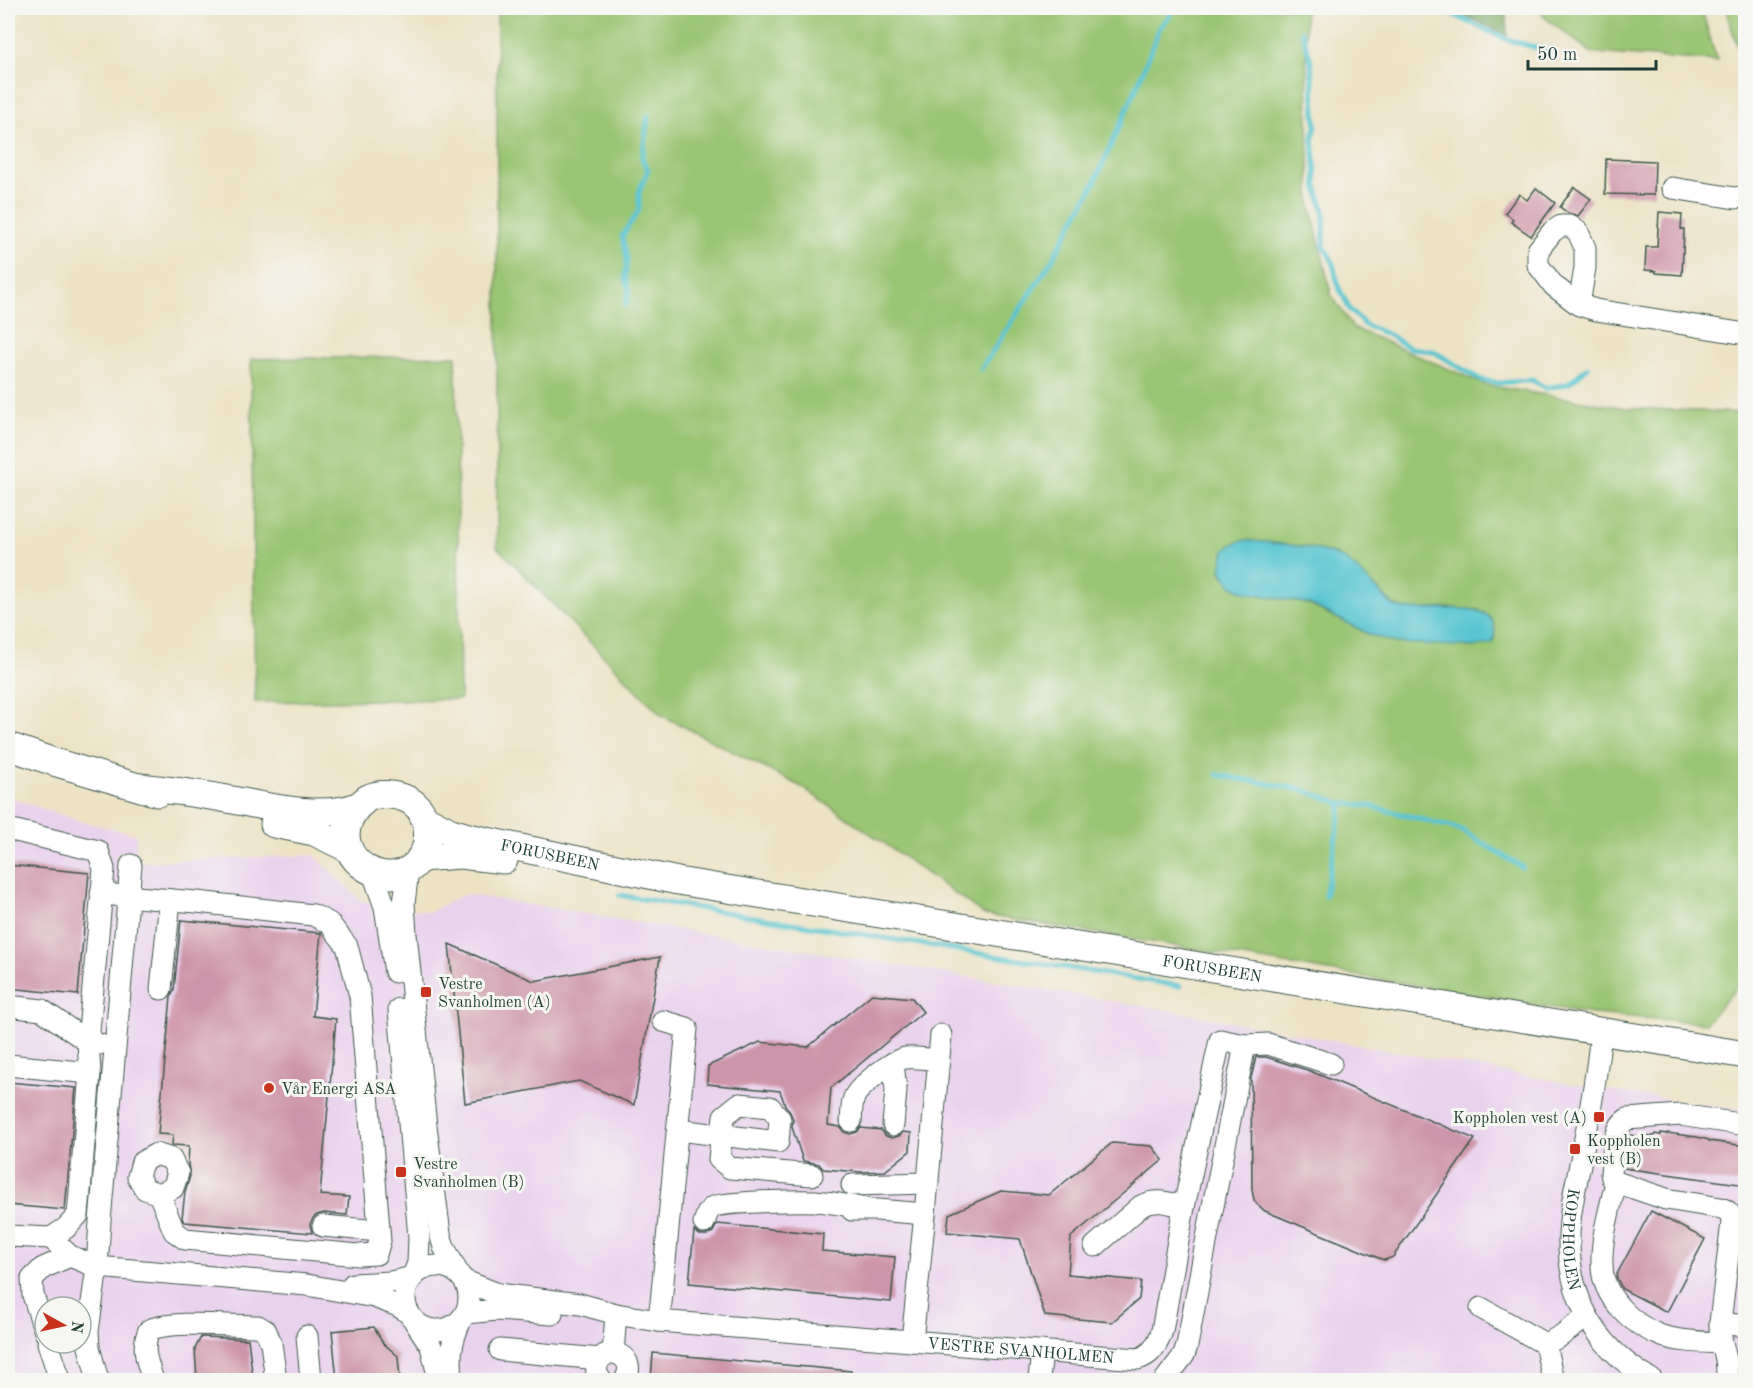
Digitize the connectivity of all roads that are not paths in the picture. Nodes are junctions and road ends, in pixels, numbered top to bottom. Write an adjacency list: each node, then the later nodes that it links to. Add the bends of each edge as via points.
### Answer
1 (1672, 188): 2 (street, via 1735,198)
2 (1746, 196)
3 (1580, 305): 4 (street)
4 (1746, 334)
5 (8, 746): 6 (main road)
6 (141, 787): 7 (main road, via 304,812); 10 (main road, via 226,813 314,832)
7 (358, 806): 8 (main road, via 368,798 389,794 407,799); 10 (main road, via 346,834)
8 (424, 818): 11 (main road, via 426,846); 14 (main road, FORUSBEEN, via 468,837)
9 (8, 829): 15 (street, via 98,851 104,869)
10 (349, 849): 13 (main road, via 354,859)
11 (414, 864): 13 (main road, via 397,874); 14 (main road, FORUSBEEN, via 460,855); 56 (street, via 404,904 434,1191 444,1247)
12 (131, 865): 16 (street)
13 (373, 873): 55 (street, via 385,907 394,966 419,1238)
14 (678, 881): 21 (main road, FORUSBEEN)
15 (101, 894): 16 (street); 23 (street)
16 (128, 896): 17 (street); 25 (street)
17 (170, 900): 18 (street); 49 (street, via 313,915 329,923 347,946 360,996)
18 (161, 989)
19 (8, 1006): 23 (street, via 42,1010)
20 (663, 1021): 35 (street, via 687,1028)
21 (1601, 1032): 26 (main road, FORUSBEEN); 36 (street, KOPPHOLEN)
22 (940, 1035): 27 (street)
23 (88, 1042): 25 (street); 31 (street)
24 (1245, 1045): 29 (street, via 1268,1044); 45 (street, via 1220,1041); 76 (street, via 1187,1346)
25 (115, 1046): 38 (street)
26 (1746, 1056)
27 (938, 1060): 28 (street, via 912,1058); 42 (street)
28 (893, 1063): 32 (street, via 858,1090); 33 (street)
29 (1331, 1064)
30 (8, 1065): 31 (street)
31 (90, 1073): 51 (street, via 78,1215)
32 (851, 1121)
33 (893, 1125)
34 (1746, 1125): 37 (street, via 1680,1115 1627,1119 1619,1127)
35 (678, 1130): 39 (street, via 722,1136 718,1159 730,1168); 64 (street)
36 (1582, 1155): 37 (street); 63 (street, KOPPHOLEN, via 1569,1244 1576,1289)
37 (1612, 1161): 41 (street, via 1611,1173)
38 (105, 1172): 40 (street); 54 (street)
39 (812, 1175)
40 (138, 1177): 44 (street, via 145,1189); 44 (street, via 142,1162 156,1154 171,1159 178,1173 173,1188)
41 (1616, 1182): 66 (street, via 1666,1199 1729,1211 1732,1222); 66 (street, via 1602,1247 1605,1284 1612,1298 1641,1325 1661,1335 1678,1340)
42 (928, 1184): 43 (street); 46 (street)
43 (852, 1185)
44 (159, 1194): 49 (street, via 174,1232 185,1239 359,1255 376,1254)
45 (1184, 1207): 52 (street, via 1148,1202); 72 (street, via 1162,1331)
46 (926, 1214): 47 (street, via 866,1209 824,1211 780,1202 719,1205 709,1211); 68 (street)
47 (704, 1223)
48 (322, 1227): 49 (street)
49 (379, 1231)
50 (8, 1236): 51 (street)
51 (51, 1238): 53 (street)
52 (1095, 1246)
53 (69, 1256): 54 (street); 58 (street, via 43,1269 32,1280)
54 (97, 1267): 57 (street); 78 (street, via 88,1331)
55 (413, 1277): 56 (street, via 430,1266 440,1266); 57 (street, via 374,1284); 61 (street, via 405,1294)
56 (462, 1277): 60 (street, VESTRE SVANHOLMEN, via 498,1294 580,1304); 62 (street, via 469,1292)
57 (307, 1285): 61 (street, via 374,1297 398,1306)
58 (33, 1295)
59 (1481, 1308): 69 (street)
60 (616, 1314): 62 (street, VESTRE SVANHOLMEN, via 580,1316 497,1310); 64 (street, VESTRE SVANHOLMEN); 74 (street)
61 (412, 1317): 62 (street, via 433,1330 453,1326); 82 (street, via 431,1346)
62 (463, 1317): 83 (street, via 450,1356)
63 (1587, 1317): 69 (street); 88 (street, KOPPHOLEN, via 1605,1344)
64 (658, 1321): 68 (street, VESTRE SVANHOLMEN)
65 (1746, 1326): 66 (street)
66 (1720, 1333): 75 (street)
67 (306, 1336): 81 (street)
68 (912, 1341): 71 (street, VESTRE SVANHOLMEN)
69 (1545, 1344): 87 (street)
70 (500, 1350): 74 (street)
71 (1042, 1351): 72 (street, VESTRE SVANHOLMEN, via 1138,1359); 86 (street)
72 (1151, 1352): 76 (street)
73 (52, 1355): 77 (street)
74 (607, 1356): 84 (street, via 596,1368); 85 (street, via 623,1356 629,1364)
75 (1733, 1374)
76 (1169, 1375)
77 (60, 1380)
78 (98, 1380)
79 (153, 1380): 80 (street, via 146,1358 149,1330 192,1325 258,1326 266,1331)
80 (276, 1380)
81 (311, 1380)
82 (439, 1380)
83 (452, 1380)
84 (601, 1380)
85 (625, 1380)
86 (1039, 1380)
87 (1556, 1380)
88 (1652, 1380)

